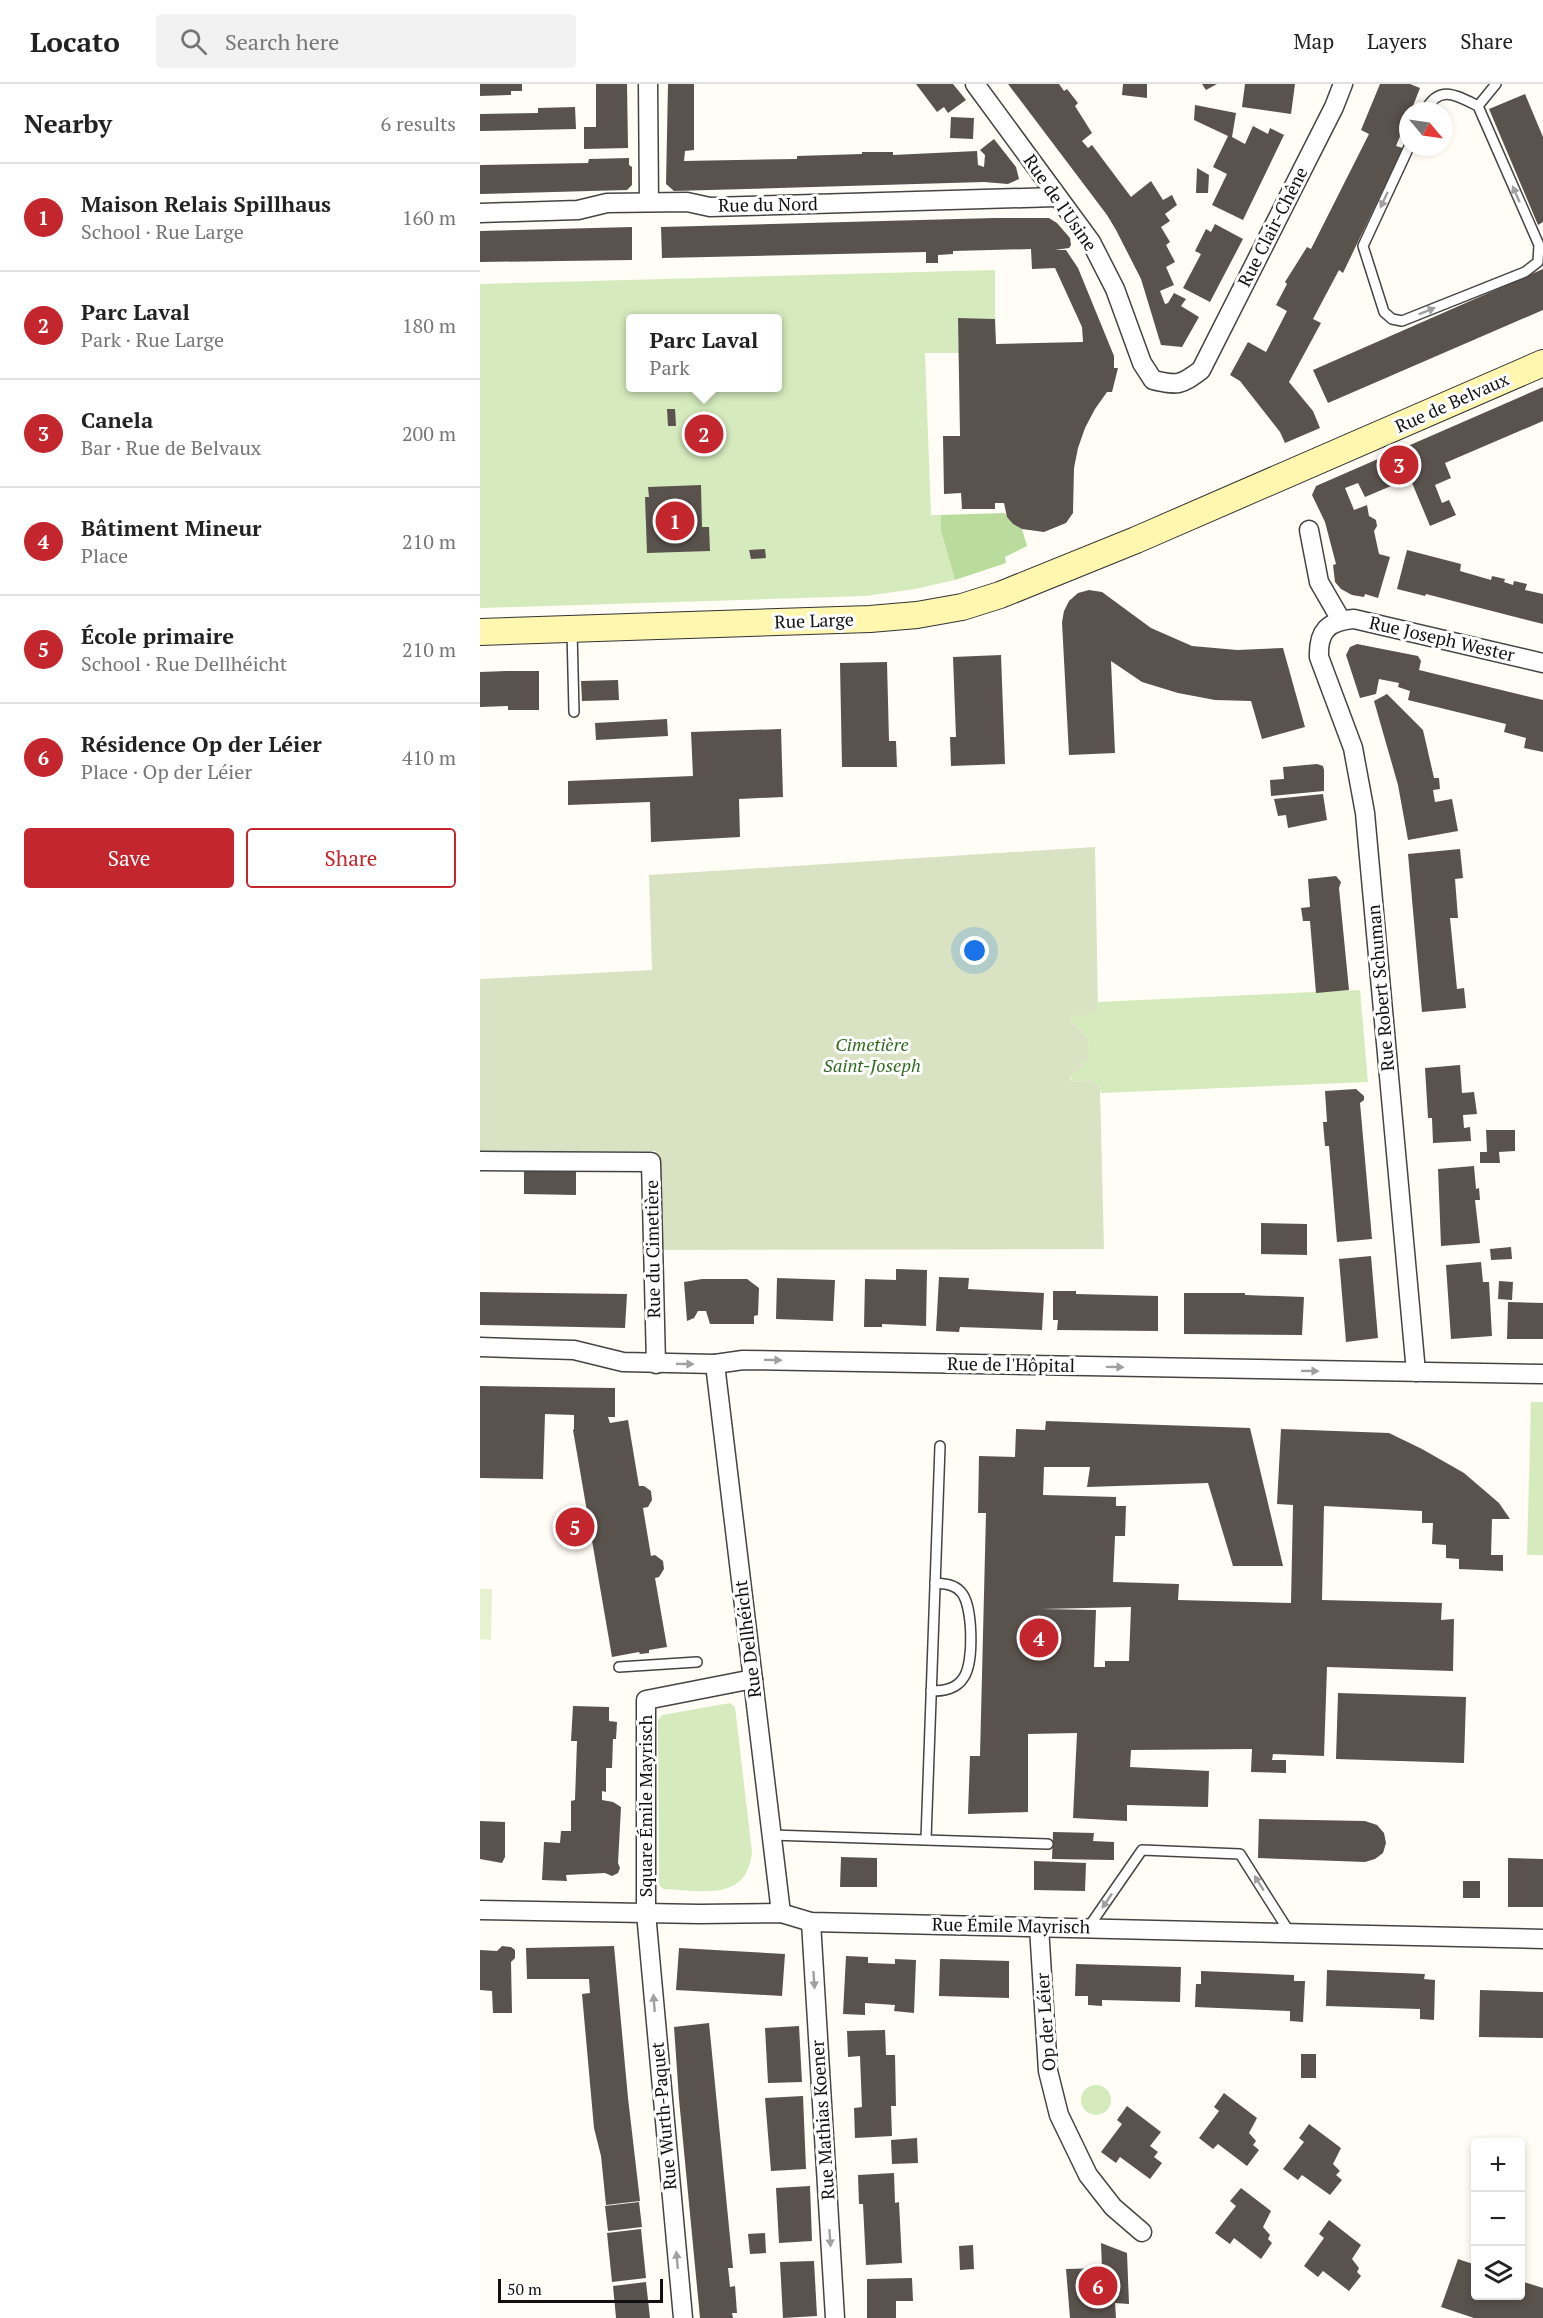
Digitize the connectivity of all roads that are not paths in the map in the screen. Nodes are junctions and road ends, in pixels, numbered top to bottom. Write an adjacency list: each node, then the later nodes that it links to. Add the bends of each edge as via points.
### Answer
1 (648, 84): 9 (street)
2 (975, 84): 8 (street, Rue de l'Usine)
3 (1343, 84): 12 (street, Rue Clair-Chêne)
4 (1496, 84): 6 (lane)
5 (1430, 102): 6 (lane, via 1440,93 1453,94)
6 (1478, 106): 7 (lane, one-way to 6, via 1363,246 1384,312 1402,321 1525,272 1538,262 1539,245)
7 (1405, 156)
8 (1056, 197): 9 (street, Rue du Nord, via 710,207 687,202); 12 (street, Rue de l'Usine, via 1091,242 1115,289 1142,363 1153,380 1173,385)
9 (649, 202): 10 (street, Rue du Nord, via 607,203 578,210)
10 (480, 213)
11 (1543, 363): 14 (street, Rue de Belvaux)
12 (1201, 370)
13 (1309, 530): 15 (street, via 1319,582)
14 (1136, 540): 16 (street, Rue Large, via 1000,595 917,615)
15 (1341, 620): 18 (street, Rue Joseph Wester, via 1354,619); 24 (street, Rue Robert Schuman, via 1323,633 1318,643 1319,657 1353,748 1365,813)
16 (572, 629): 17 (street, Rue Large); 19 (lane)
17 (480, 632)
18 (1543, 663)
19 (574, 712)
20 (480, 1161): 22 (street, Rue du Cimetière, via 651,1162)
21 (480, 1347): 22 (street, Rue de l'Hôpital, via 574,1350 623,1362)
22 (656, 1364): 23 (street, Rue de l'Hôpital, one-way to 23)
23 (715, 1364): 24 (street, Rue de l'Hôpital, one-way to 24, via 762,1360); 30 (street, Rue Dellhéicht)
24 (1416, 1372): 25 (street, Rue de l'Hôpital)
25 (1543, 1374)
26 (940, 1446): 27 (lane)
27 (935, 1583): 31 (lane); 31 (lane, via 949,1584 967,1600 969,1666 955,1687)
28 (697, 1662): 29 (lane)
29 (619, 1667)
30 (753, 1679): 32 (street, Rue Dellhéicht); 36 (street, Square Émile Mayrisch, via 646,1700)
31 (931, 1691): 33 (lane)
32 (771, 1835): 33 (lane); 37 (street, Rue Dellhéicht)
33 (926, 1839): 34 (lane)
34 (1048, 1844)
35 (480, 1910): 36 (street, Rue Émile Mayrisch)
36 (646, 1913): 37 (street, Rue Émile Mayrisch); 44 (street, Rue Wurth-Paquet, one-way to 36)
37 (781, 1913): 38 (street, Rue Émile Mayrisch)
38 (811, 1922): 39 (street, Rue Émile Mayrisch); 45 (street, Rue Mathias Koener, one-way to 45)
39 (1039, 1927): 40 (street, Rue Émile Mayrisch); 43 (street, Op der Léier, via 1048,2071 1059,2115 1088,2175 1113,2207)
40 (1088, 1928): 41 (street, Rue Émile Mayrisch); 41 (lane, one-way to 40, via 1240,1854 1142,1850)
41 (1290, 1933): 42 (street, Rue Émile Mayrisch)
42 (1543, 1939)
43 (1142, 2232)
44 (683, 2318)
45 (835, 2318)

